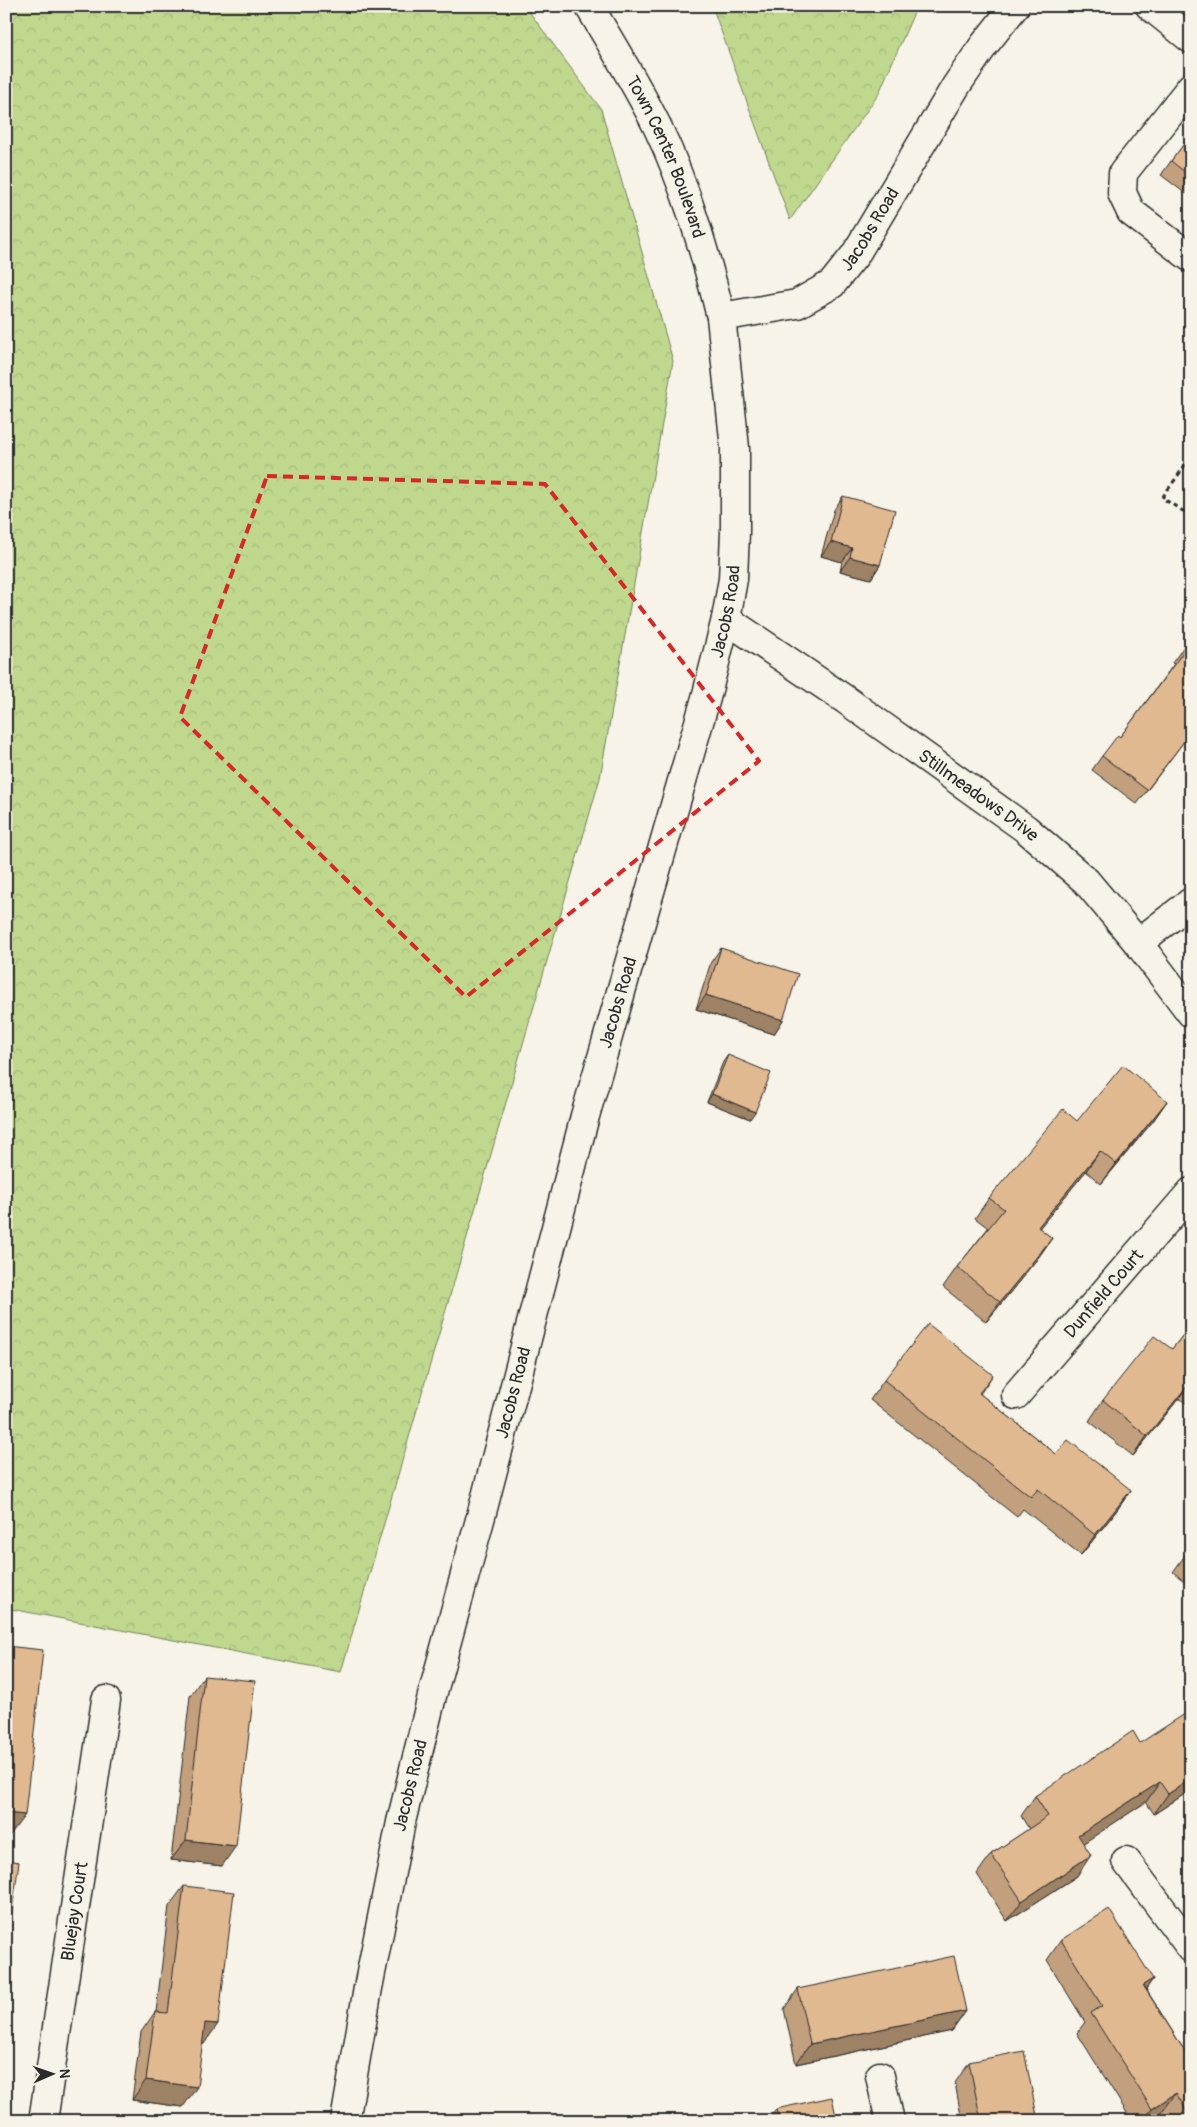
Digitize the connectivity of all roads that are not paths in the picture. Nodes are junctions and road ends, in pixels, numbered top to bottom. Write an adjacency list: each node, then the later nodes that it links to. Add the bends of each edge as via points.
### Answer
1 (589, 6): 7 (street, Town Center Boulevard, via 656,125 680,181 710,273)
2 (1015, 6): 7 (street, Jacobs Road, via 956,86 855,255 832,284 797,304)
3 (1150, 6): 4 (street)
4 (1191, 38)
5 (1191, 87): 6 (street, via 1123,173 1122,193 1131,212)
6 (1191, 258)
7 (720, 317): 8 (street, Jacobs Road, via 735,448 733,578)
8 (726, 619): 10 (street, Stillmeadows Drive, via 1026,829 1086,881); 19 (street, Jacobs Road, via 585,1116 433,1692 368,1988)
9 (1191, 902): 10 (street)
10 (1138, 943): 11 (street, Stillmeadows Drive)
11 (1191, 1013)
12 (1191, 1192): 13 (street, Dunfield Court)
13 (1016, 1395)
14 (106, 1700): 18 (street, Bluejay Court)
15 (1126, 1861): 16 (street)
16 (1191, 1948)
17 (880, 2076): 20 (street)
18 (43, 2121)
19 (345, 2121)
20 (890, 2121)

